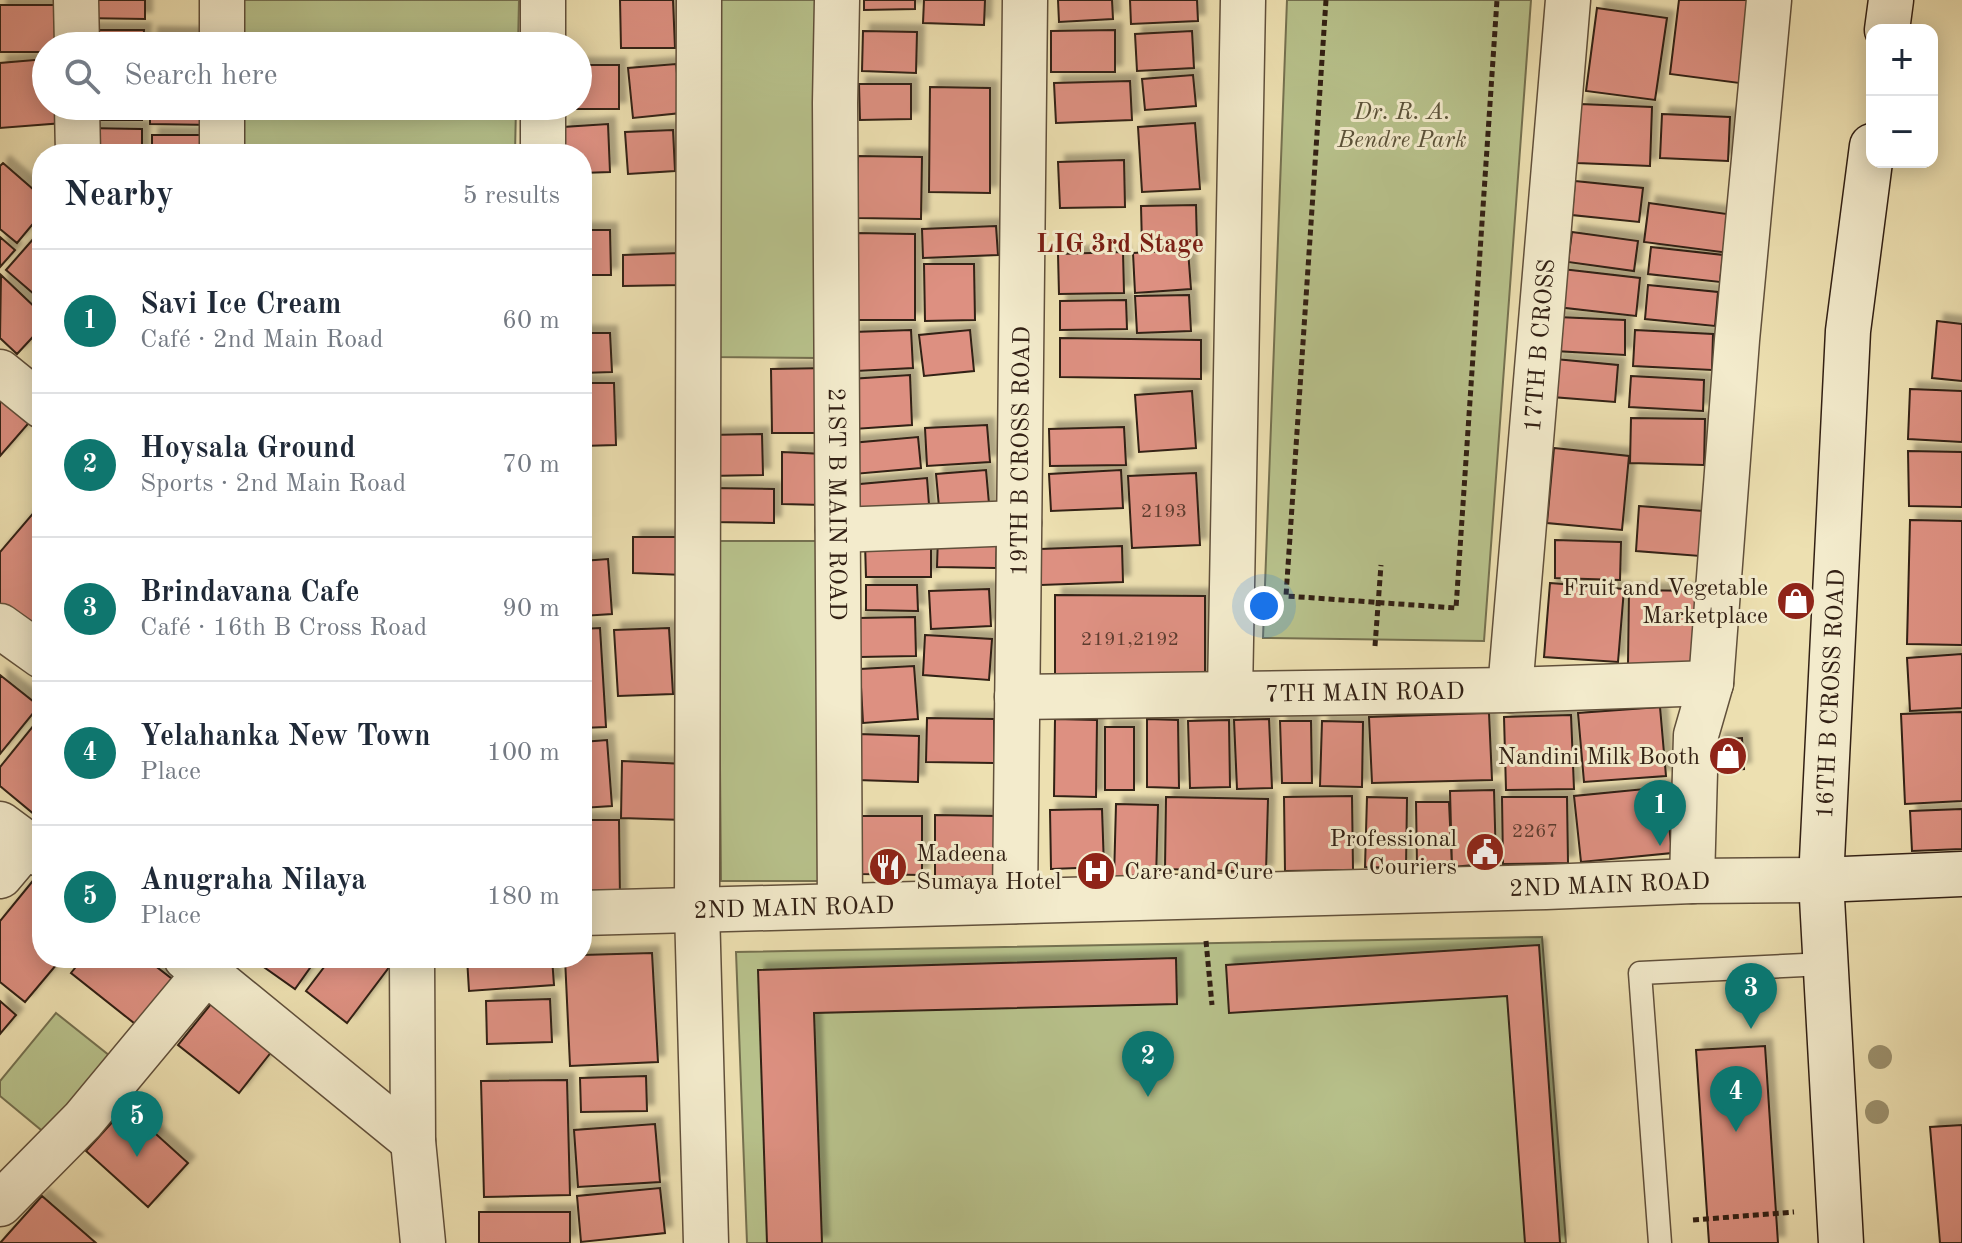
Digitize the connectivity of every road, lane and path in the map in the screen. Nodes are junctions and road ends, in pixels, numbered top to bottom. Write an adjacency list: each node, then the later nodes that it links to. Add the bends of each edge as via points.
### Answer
1 (76, 0): 14 (street)
2 (222, 0): 15 (street)
3 (543, 0): 16 (street)
4 (699, 0): 42 (street)
5 (837, 0): 27 (street, 21ST B MAIN ROAD)
6 (1025, 0): 26 (street, 19TH B CROSS ROAD)
7 (1243, 0): 34 (street)
8 (1326, 0): 29 (path, via 1286,596)
9 (1497, 0): 29 (path, via 1456,608)
10 (1568, 0): 33 (street, 17TH B CROSS)
11 (1769, 0): 32 (street)
12 (1891, 0): 13 (street)
13 (1888, 24)
14 (77, 32)
15 (222, 32)
16 (543, 32)
17 (77, 120): 20 (street)
18 (222, 120): 21 (street)
19 (543, 120): 22 (street)
20 (78, 144)
21 (222, 144)
22 (543, 144)
23 (1869, 168): 37 (street, 16TH B CROSS ROAD, via 1848,331)
24 (0, 372): 25 (street)
25 (32, 398)
26 (1019, 523): 27 (street); 35 (street, 19TH B CROSS ROAD)
27 (838, 530): 41 (street, 21ST B MAIN ROAD)
28 (1381, 565): 29 (path)
29 (1378, 602)
30 (0, 626): 31 (street)
31 (32, 649)
32 (1711, 683): 33 (street, 7TH MAIN ROAD); 38 (street, via 1696,735)
33 (1510, 690): 34 (street, 7TH MAIN ROAD)
34 (1230, 694): 35 (street, 7TH MAIN ROAD)
35 (1017, 697): 40 (street, 19TH B CROSS ROAD)
36 (1962, 874): 37 (street, 2ND MAIN ROAD)
37 (1821, 880): 38 (street, 2ND MAIN ROAD); 44 (street, 16TH B CROSS ROAD)
38 (1692, 881): 39 (street, 2ND MAIN ROAD)
39 (1202, 896): 40 (street, 2ND MAIN ROAD); 48 (path)
40 (1015, 901): 41 (street, 2ND MAIN ROAD)
41 (840, 905): 42 (street, 2ND MAIN ROAD)
42 (697, 909): 43 (street, 2ND MAIN ROAD); 54 (street)
43 (592, 913)
44 (1825, 964): 51 (street, 16TH B CROSS ROAD); 52 (lane, via 1640,973)
45 (194, 968): 50 (street, via 83,1120)
46 (200, 968): 49 (street)
47 (412, 968): 49 (street)
48 (1212, 1005)
49 (413, 1141): 53 (street)
50 (0, 1204)
51 (1840, 1226): 52 (path)
52 (1660, 1233)
53 (423, 1243)
54 (706, 1243)

